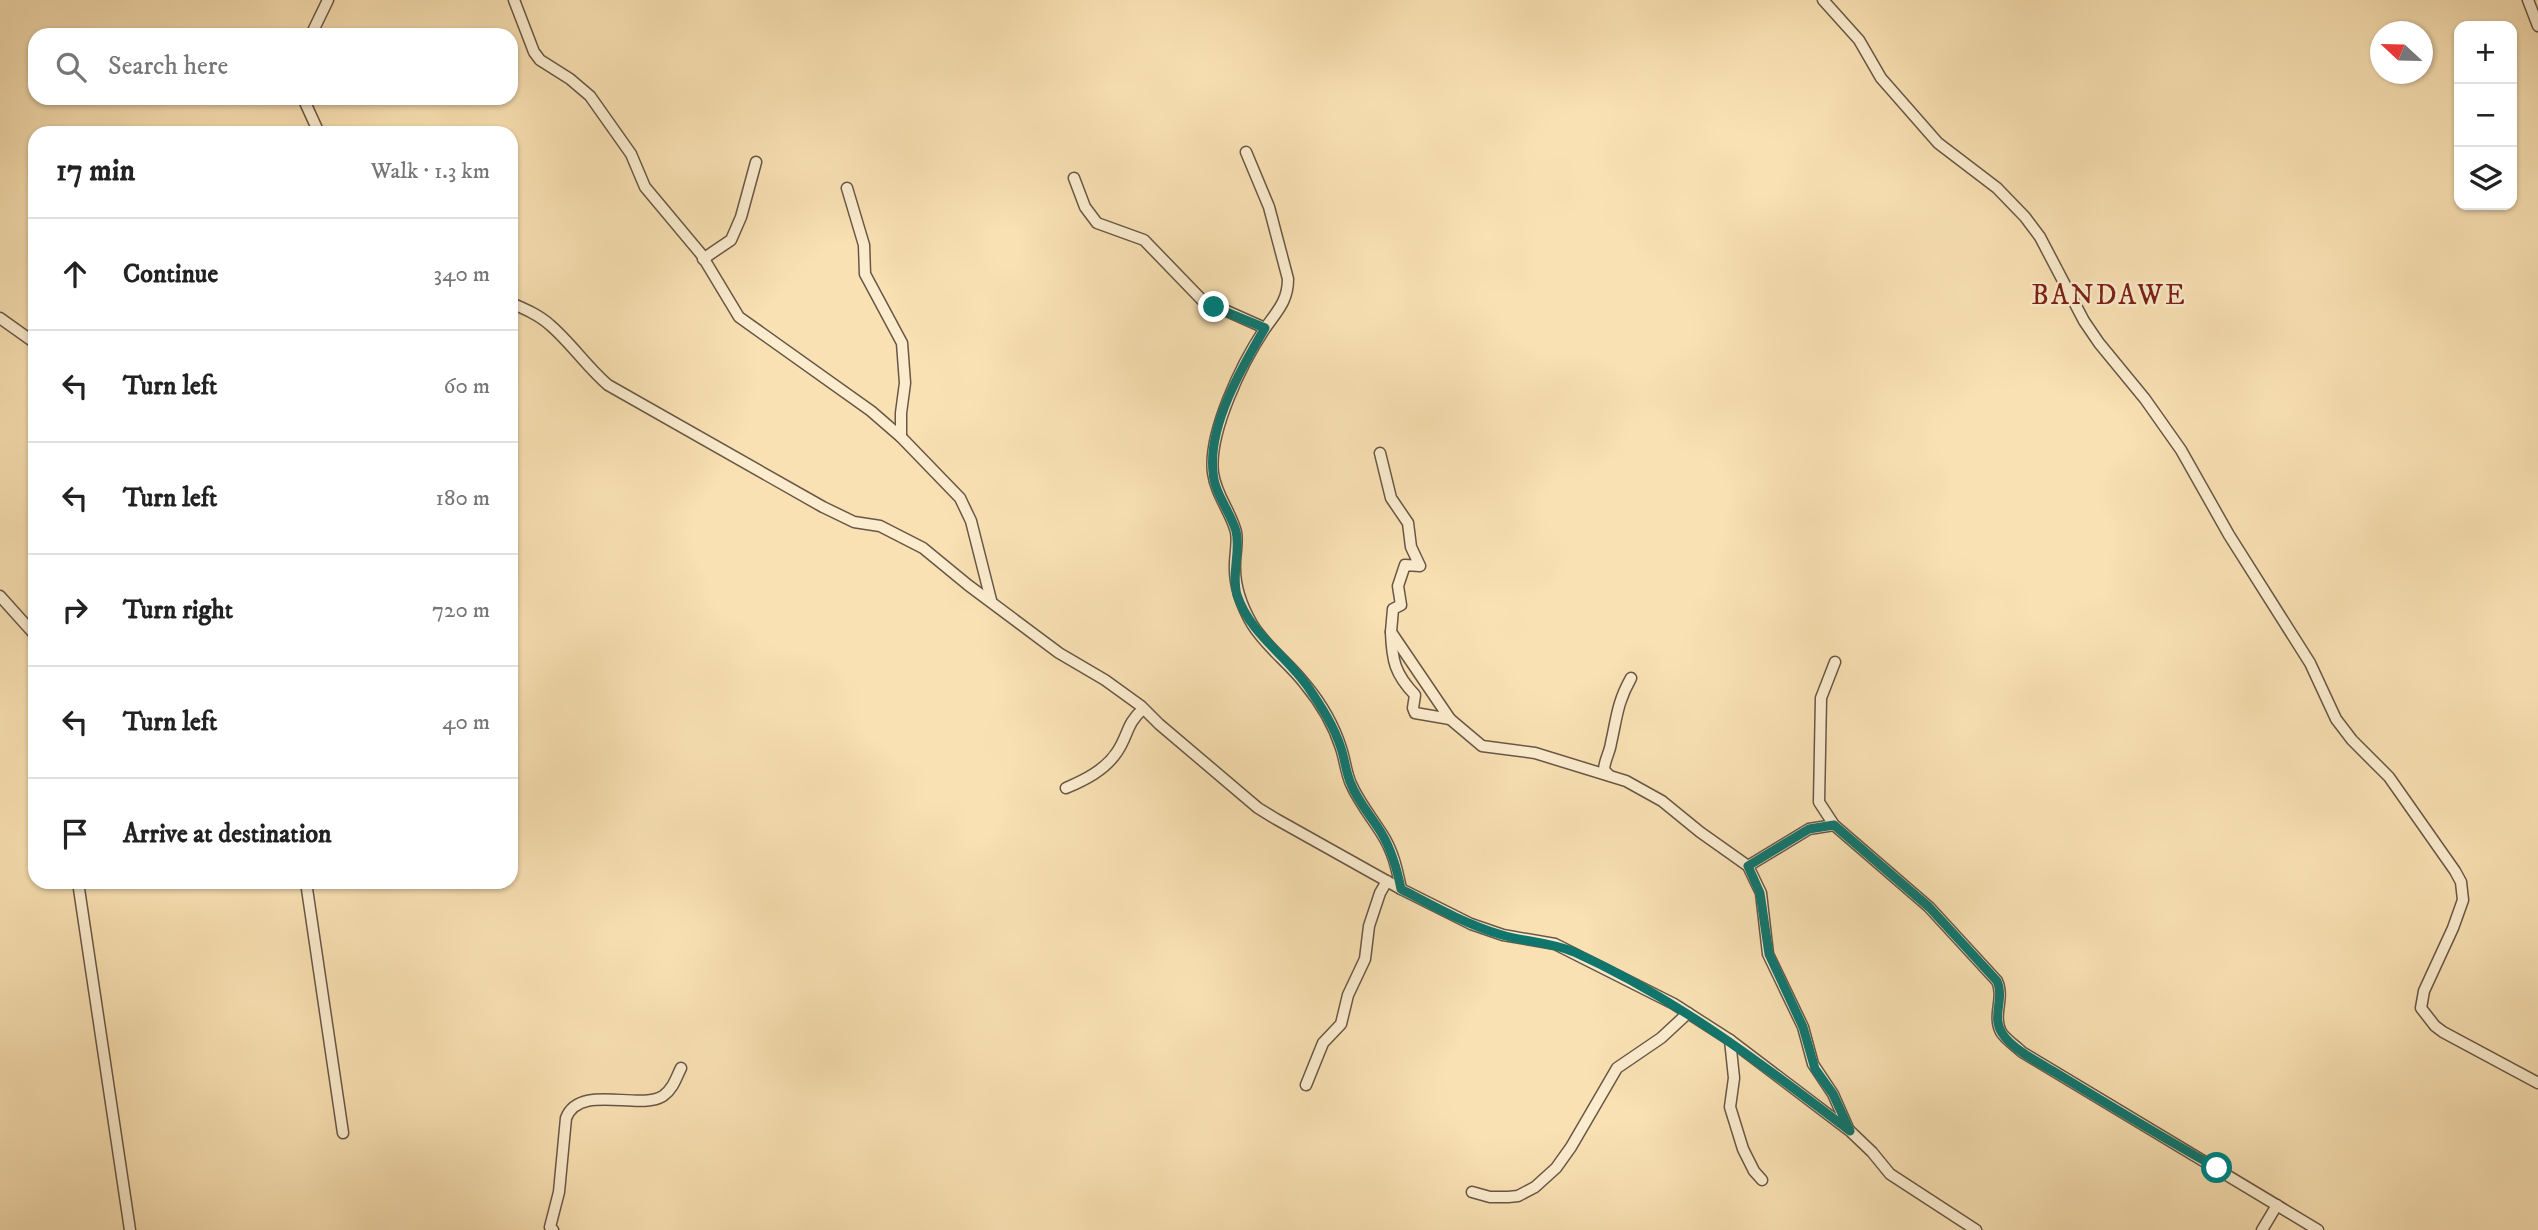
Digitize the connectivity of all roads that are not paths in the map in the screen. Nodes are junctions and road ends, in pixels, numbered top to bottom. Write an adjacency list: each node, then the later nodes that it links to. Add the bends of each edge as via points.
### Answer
1 (328, 0): 6 (street)
2 (514, 0): 13 (street, via 534,52 590,96 631,154 645,187)
3 (1823, 0): 39 (street, via 1938,144 1997,188 2040,237 2084,321 2181,450 2310,663 2336,719 2389,777 2461,882 2463,900 2424,991 2424,1014 2449,1036)
4 (2528, 0): 5 (street)
5 (2538, 26)
6 (314, 28)
7 (306, 105): 8 (street)
8 (315, 126)
9 (1246, 152): 16 (street, via 1269,207 1288,279 1286,298)
10 (756, 162): 13 (street, via 731,240)
11 (1074, 178): 16 (street, via 1097,223 1144,240 1202,300)
12 (847, 188): 18 (street, via 864,245 865,274 902,343)
13 (703, 259): 18 (street, via 739,317 872,411)
14 (518, 306): 21 (street, via 551,325 608,385 823,507 854,522 901,535)
15 (0, 318): 17 (street)
16 (1265, 328): 35 (street, via 1231,393 1214,454 1216,484 1237,535 1237,595 1260,636 1306,684 1330,721 1351,784 1383,835)
17 (28, 338)
18 (901, 437): 21 (street, via 966,507)
19 (1380, 453): 23 (street, via 1391,498 1408,523 1411,547 1420,566 1405,565 1398,586 1401,605 1393,609)
20 (0, 596): 22 (street)
21 (991, 600): 26 (street)
22 (28, 627)
23 (1391, 632): 27 (street); 27 (street, via 1392,658 1404,684 1415,695 1415,713)
24 (1835, 662): 30 (street, via 1821,698 1818,784 1819,802)
25 (1631, 678): 28 (street, via 1613,723 1604,765)
26 (1143, 709): 29 (street, via 1131,719 1116,754 1091,777); 32 (street, via 1258,808)
27 (1450, 719): 28 (street, via 1482,746 1535,753)
28 (1608, 774): 31 (street, via 1662,801)
29 (1066, 788)
30 (1834, 825): 31 (street, via 1809,829); 45 (street, via 1929,907 1997,981 2002,995 1997,1014 2001,1033 2022,1052)
31 (1748, 866): 41 (street, via 1760,893 1769,954 1803,1027 1815,1069)
32 (1387, 881): 35 (street); 40 (street, via 1340,1024 1324,1043)
33 (79, 889): 46 (street)
34 (307, 889): 42 (street)
35 (1401, 889): 36 (street, via 1471,924 1576,953)
36 (1688, 1013): 37 (street); 44 (street, via 1618,1068 1571,1147 1535,1187 1508,1197)
37 (1730, 1040): 41 (street); 43 (street, via 1734,1078 1730,1107 1743,1149)
38 (681, 1068): 47 (street, via 670,1090 660,1098 597,1100 570,1108)
39 (2538, 1083)
40 (1306, 1085)
41 (1850, 1131): 48 (street, via 1891,1174)
42 (343, 1133)
43 (1762, 1180)
44 (1472, 1192)
45 (2277, 1205): 49 (street); 50 (street)
46 (130, 1230)
47 (553, 1230)
48 (1976, 1230)
49 (2262, 1230)
50 (2318, 1230)

